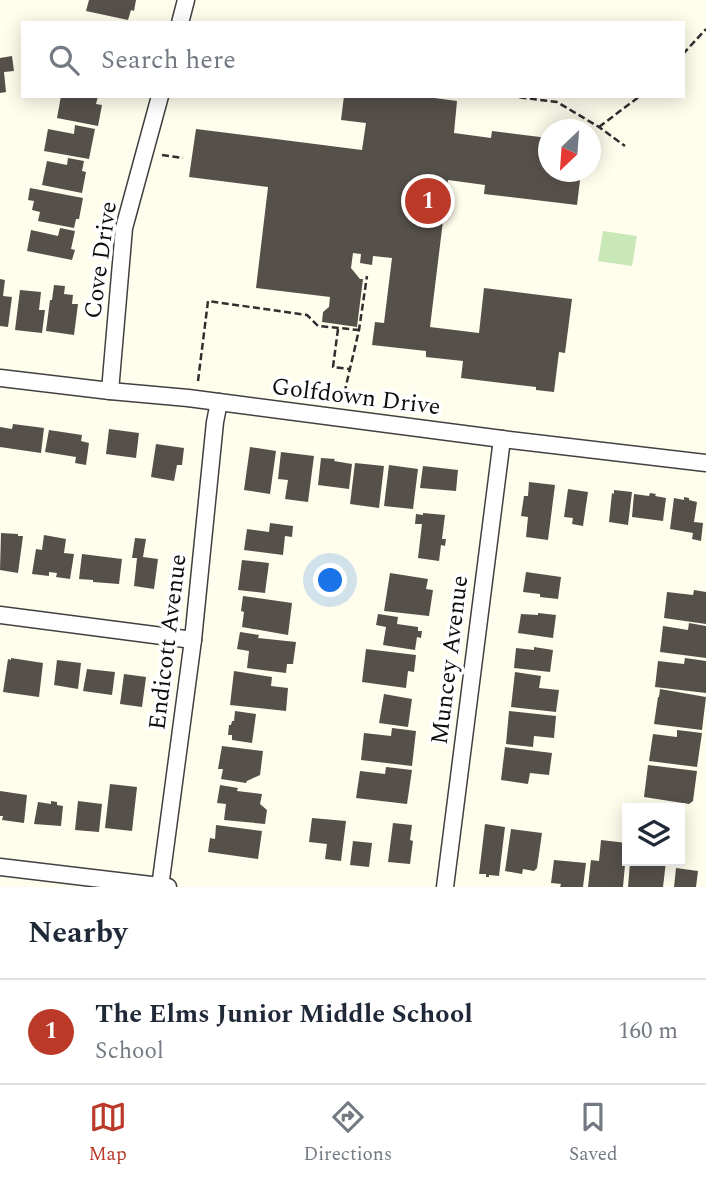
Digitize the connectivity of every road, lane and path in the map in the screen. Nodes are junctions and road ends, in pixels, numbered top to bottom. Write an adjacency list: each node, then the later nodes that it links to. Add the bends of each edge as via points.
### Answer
1 (186, 0): 2 (street)
2 (181, 21)
3 (706, 29): 4 (path)
4 (685, 52)
5 (159, 98): 12 (street, Cove Drive)
6 (525, 98): 8 (path, via 557,102)
7 (637, 98): 9 (path)
8 (586, 119)
9 (601, 125)
10 (601, 128): 11 (path)
11 (625, 146)
12 (144, 153): 13 (path); 20 (street, Cove Drive, via 124,228)
13 (183, 158)
14 (368, 276): 16 (path)
15 (338, 328): 16 (path); 17 (path, via 333,367); 19 (path, via 318,326 307,315 208,301)
16 (359, 330): 17 (path)
17 (350, 369): 22 (path)
18 (0, 377): 20 (street, Golfdown Drive)
19 (198, 381)
20 (110, 391): 21 (street, Golfdown Drive)
21 (219, 402): 23 (street, Golfdown Drive); 26 (street, Endicott Avenue)
22 (341, 406)
23 (502, 439): 24 (street, Golfdown Drive); 29 (street, Muncey Avenue)
24 (706, 463)
25 (0, 615): 26 (street)
26 (192, 640): 28 (street, Endicott Avenue)
27 (0, 867): 28 (street)
28 (163, 887)
29 (444, 887)

